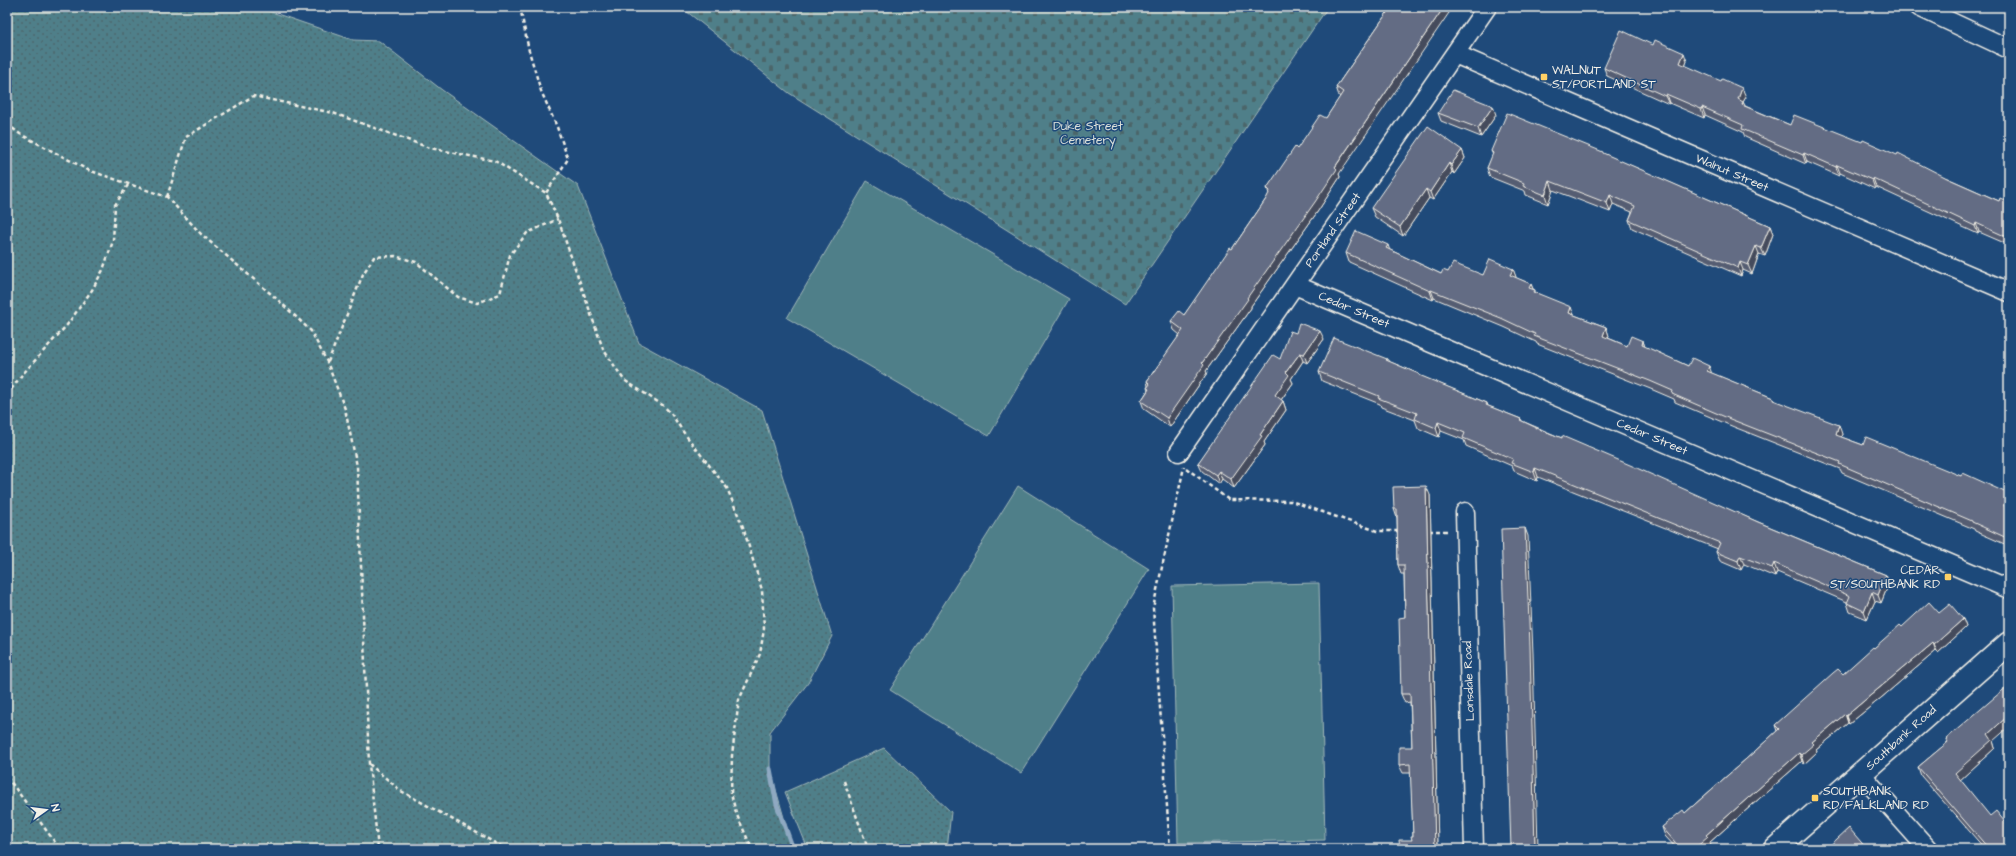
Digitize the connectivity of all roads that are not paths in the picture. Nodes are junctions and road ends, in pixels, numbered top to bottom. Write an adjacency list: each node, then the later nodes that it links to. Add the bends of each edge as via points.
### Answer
1 (1487, 7): 4 (street, Portland Street)
2 (1919, 7): 3 (street)
3 (2009, 49)
4 (1455, 54): 5 (street, Portland Street); 6 (street, Walnut Street)
5 (1295, 285): 7 (street, Portland Street); 9 (street, Cedar Street)
6 (2009, 292)
7 (1179, 452)
8 (1465, 512): 12 (street, Lonsdale Road)
9 (2009, 589)
10 (2009, 643): 11 (street, Southbank Road)
11 (1861, 774): 13 (street, Southbank Road); 14 (street)
12 (1474, 849)
13 (1775, 849)
14 (1928, 849)

